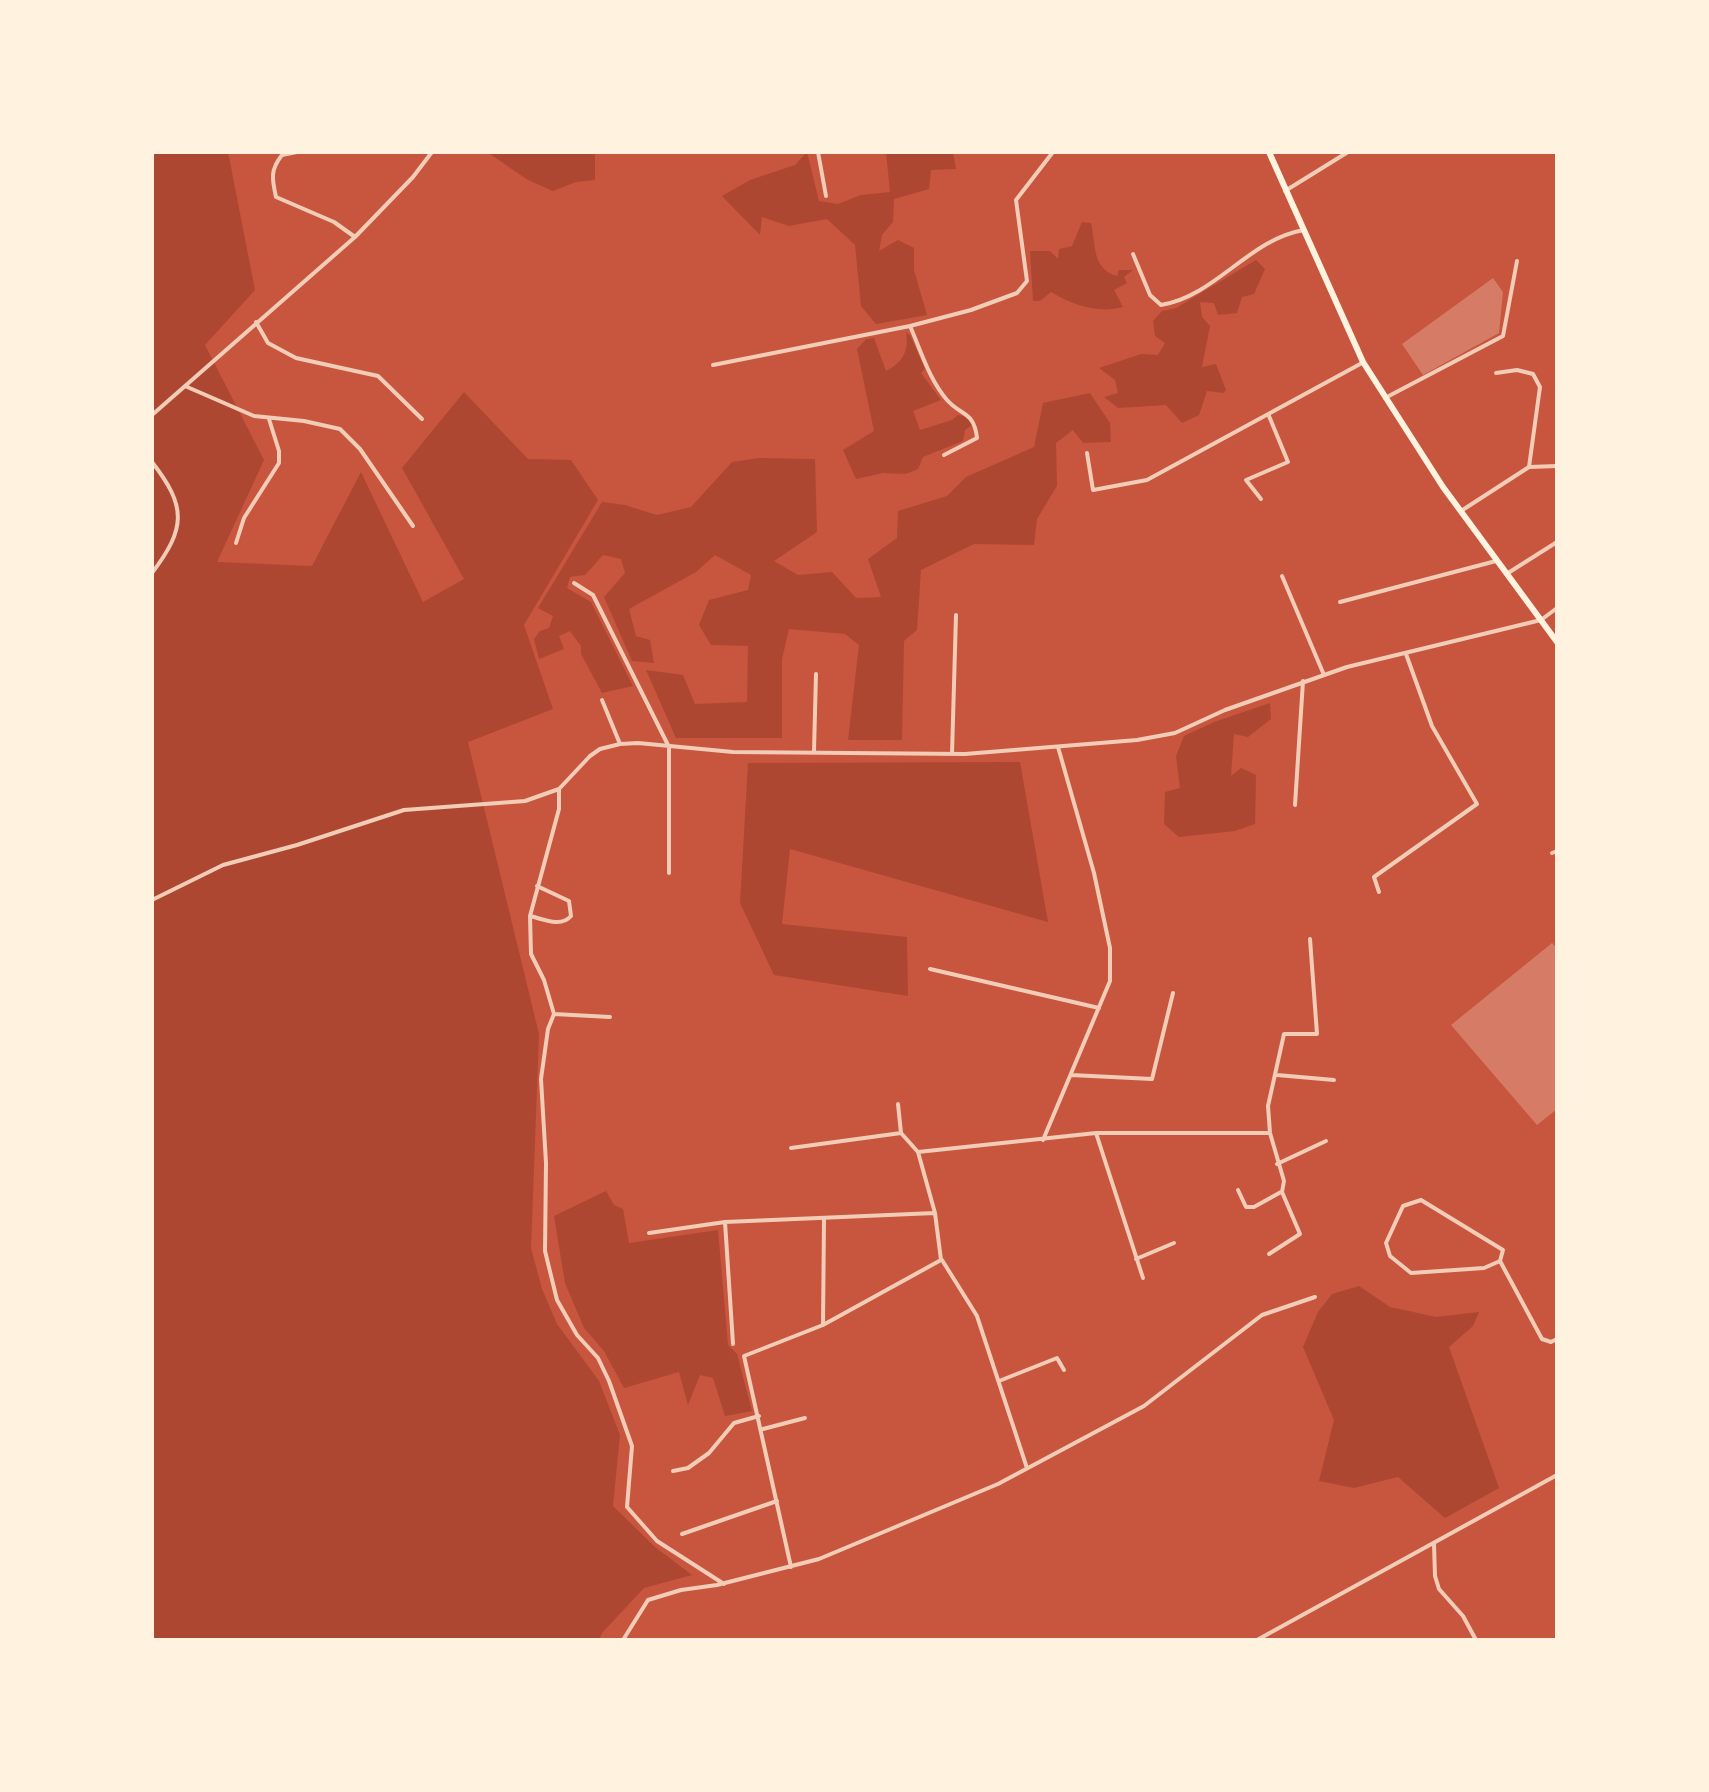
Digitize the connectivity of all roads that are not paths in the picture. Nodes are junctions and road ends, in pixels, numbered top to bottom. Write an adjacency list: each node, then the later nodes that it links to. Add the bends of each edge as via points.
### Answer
1 (297, 152): 10 (street, via 282,155 273,166 276,197)
2 (432, 152): 10 (street)
3 (818, 152): 8 (street)
4 (1053, 152): 14 (street, via 1016,200 1027,281 1017,293)
5 (1269, 152): 7 (main road)
6 (1348, 152): 7 (street)
7 (1285, 191): 9 (main road)
8 (826, 196)
9 (1304, 230): 11 (street, via 1260,245 1192,293 1161,305 1150,295); 15 (main road)
10 (355, 237): 13 (street)
11 (1133, 254)
12 (1517, 261): 19 (street, via 1503,336)
13 (256, 322): 18 (street); 23 (street, via 268,343 296,358 378,376)
14 (910, 326): 16 (street); 25 (street, via 938,388 976,428 977,438)
15 (1363, 362): 19 (main road); 21 (street)
16 (713, 365)
17 (1496, 373): 28 (street, via 1526,371 1540,387)
18 (185, 386): 20 (street); 22 (street)
19 (1385, 398): 30 (main road)
20 (152, 415)
21 (1269, 416): 24 (street, via 1147,480 1093,490); 29 (street, via 1288,462 1246,480)
22 (269, 419): 31 (street, via 340,429); 33 (street, via 279,463 244,518)
23 (422, 419)
24 (1087, 453)
25 (944, 455)
26 (152, 462): 35 (street, via 171,488 180,516 168,552)
27 (1557, 466): 28 (street)
28 (1529, 467): 30 (street)
29 (1261, 499)
30 (1461, 511): 34 (main road)
31 (413, 526)
32 (1557, 542): 36 (street)
33 (236, 543)
34 (1496, 561): 36 (main road); 39 (street)
35 (152, 573)
36 (1506, 574): 42 (main road)
37 (1282, 576): 46 (street)
38 (574, 583): 50 (street, via 593,595)
39 (1340, 602)
40 (1557, 608): 42 (street)
41 (956, 615): 53 (street)
42 (1541, 620): 43 (main road); 44 (street)
43 (1557, 642)
44 (1406, 654): 46 (street); 58 (street, via 1432,726 1477,804 1374,877)
45 (816, 674): 52 (street)
46 (1324, 675): 47 (street)
47 (1303, 681): 51 (street, via 1175,733); 55 (street)
48 (602, 700): 49 (street)
49 (620, 744): 50 (street); 54 (street, via 590,756)
50 (669, 747): 52 (street); 56 (street)
51 (1058, 747): 53 (street); 64 (street, via 1110,948 1110,981)
52 (814, 751): 53 (street)
53 (952, 754)
54 (559, 789): 57 (street, via 559,809); 59 (street, via 525,801 404,810 223,865)
55 (1295, 805)
56 (669, 873)
57 (537, 886): 60 (street); 60 (street, via 569,901 571,916 560,923)
58 (1379, 892)
59 (152, 900)
60 (530, 916): 65 (street, via 531,954)
61 (1310, 939): 67 (street, via 1317,1034 1284,1034)
62 (930, 969): 64 (street)
63 (1173, 993): 68 (street, via 1152,1079)
64 (1100, 1008): 68 (street)
65 (554, 1014): 66 (street); 107 (street, via 541,1079 545,1251 557,1300 598,1358 632,1446 627,1507 657,1541)
66 (610, 1017)
67 (1276, 1074): 69 (street); 73 (street, via 1268,1106)
68 (1071, 1075): 74 (street)
69 (1334, 1080)
70 (898, 1104): 71 (street)
71 (901, 1133): 76 (street); 77 (street)
72 (1096, 1133): 73 (street); 74 (street); 87 (street)
73 (1270, 1133): 78 (street)
74 (1042, 1141): 77 (street)
75 (1326, 1141): 78 (street)
76 (791, 1148)
77 (918, 1152): 81 (street)
78 (1277, 1164): 80 (street)
79 (1238, 1190): 80 (street, via 1246,1207)
80 (1282, 1192): 86 (street, via 1300,1234)
81 (935, 1213): 82 (street); 88 (street)
82 (824, 1218): 83 (street); 92 (street)
83 (725, 1222): 84 (street); 94 (street)
84 (649, 1233)
85 (1174, 1243): 87 (street)
86 (1269, 1254)
87 (1136, 1259): 90 (street)
88 (941, 1260): 92 (street); 96 (street, via 977,1316)
89 (1500, 1261): 89 (street, via 1503,1250 1421,1200 1403,1206 1386,1243 1390,1256 1411,1273 1484,1268); 93 (street, via 1542,1339)
90 (1143, 1278)
91 (1315, 1297): 100 (street, via 1262,1315 1144,1406)
92 (823, 1325): 97 (street, via 744,1356)
93 (1557, 1339)
94 (733, 1344)
95 (1064, 1370): 96 (street, via 1057,1358)
96 (999, 1381): 100 (street)
97 (760, 1416): 99 (street); 101 (street, via 734,1423 709,1453 688,1468)
98 (805, 1418): 99 (street)
99 (763, 1429): 103 (street)
100 (1027, 1468): 106 (street)
101 (673, 1471)
102 (1557, 1475): 105 (street)
103 (777, 1501): 104 (street); 106 (street)
104 (682, 1534)
105 (1434, 1544): 109 (street); 110 (street, via 1439,1589)
106 (791, 1567): 107 (street)
107 (724, 1584): 108 (street, via 648,1600)
108 (623, 1640)
109 (1257, 1640)
110 (1476, 1640)

